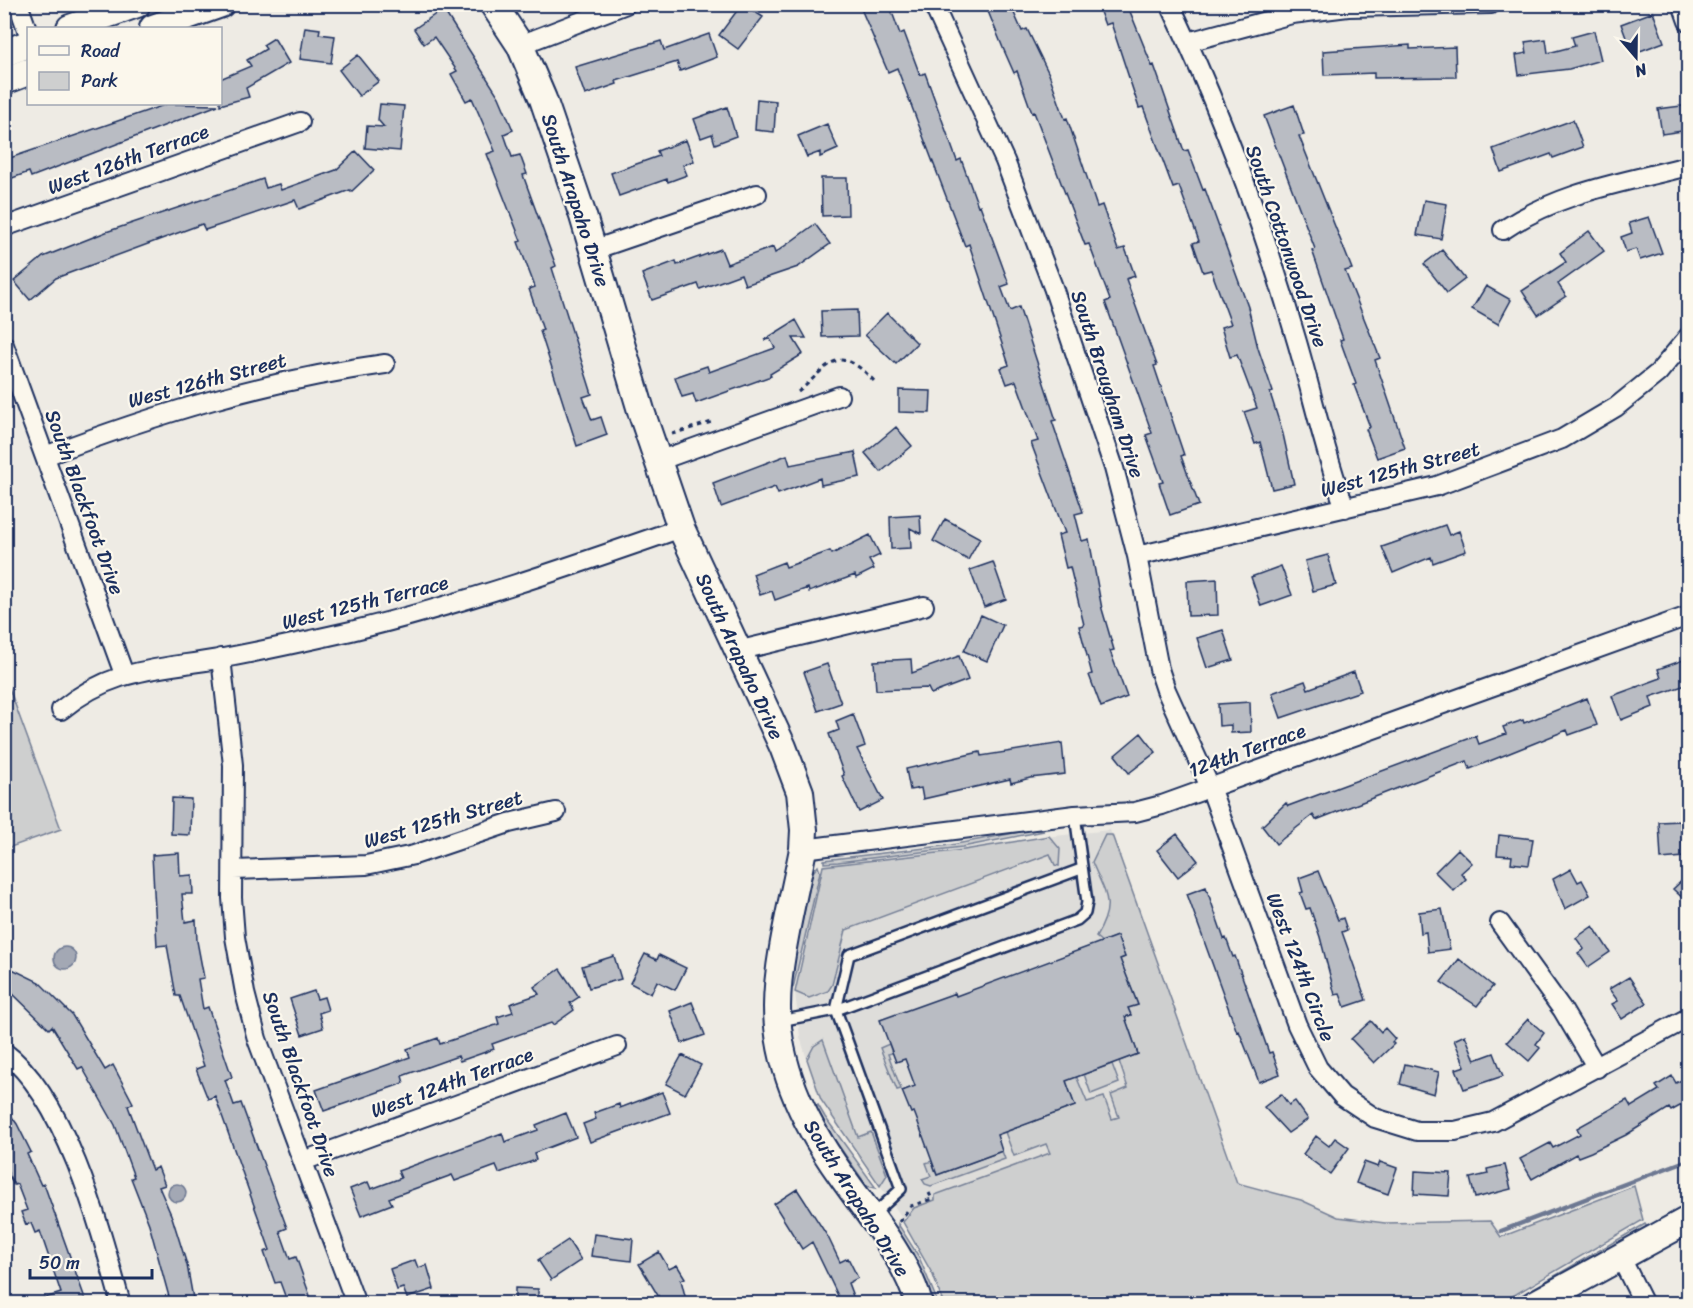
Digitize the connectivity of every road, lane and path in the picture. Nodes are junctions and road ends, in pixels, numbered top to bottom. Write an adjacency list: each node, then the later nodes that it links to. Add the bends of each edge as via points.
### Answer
1 (18, 4): 13 (street)
2 (137, 4): 11 (street)
3 (221, 4): 12 (street)
4 (493, 4): 16 (street, South Arapaho Drive)
5 (626, 4): 16 (street)
6 (933, 4): 38 (street, South Brougham Drive, via 1005,161 1053,287 1110,457)
7 (1170, 4): 14 (street, South Cottonwood Drive)
8 (1491, 4): 14 (street, via 1337,8 1292,14)
9 (1682, 4): 10 (street)
10 (1689, 21)
11 (73, 27)
12 (156, 27)
13 (27, 29)
14 (1188, 42): 36 (street, South Cottonwood Drive, via 1270,257)
15 (27, 44): 17 (street)
16 (520, 45): 25 (street, South Arapaho Drive, via 543,99)
17 (4, 52)
18 (27, 72): 19 (street)
19 (4, 81)
20 (300, 122): 23 (street, West 126th Terrace)
21 (1689, 166): 24 (street, via 1560,198)
22 (757, 194): 25 (street)
23 (4, 227)
24 (1503, 230)
25 (593, 250): 35 (street, South Arapaho Drive)
26 (1689, 338): 36 (street, West 125th Street, via 1654,376 1616,407 1562,439 1437,486)
27 (4, 345): 34 (street, South Blackfoot Drive)
28 (385, 364): 34 (street, West 126th Street, via 323,373 224,396 157,415)
29 (874, 382): 30 (path, via 860,366 848,360 825,364)
30 (793, 394)
31 (839, 396): 35 (street)
32 (723, 418): 33 (path)
33 (672, 434)
34 (45, 456): 43 (street, South Blackfoot Drive)
35 (658, 461): 37 (street, South Arapaho Drive)
36 (1345, 508): 38 (street, West 125th Street)
37 (681, 528): 41 (street, South Arapaho Drive); 42 (street, West 125th Terrace, via 477,597 351,631)
38 (1137, 556): 45 (street, South Brougham Drive, via 1159,669)
39 (924, 606): 41 (street)
40 (1689, 616): 45 (street, 124th Terrace)
41 (737, 651): 48 (street, South Arapaho Drive, via 800,792)
42 (220, 658): 43 (street, West 125th Terrace); 50 (street, South Blackfoot Drive, via 233,765)
43 (124, 674): 44 (street, West 125th Terrace, via 96,684)
44 (61, 710)
45 (1210, 787): 47 (street, 124th Terrace, via 1135,812); 57 (street, West 124th Circle, via 1308,1052 1329,1082 1357,1107 1399,1127 1455,1131 1493,1122)
46 (556, 812): 50 (street, West 125th Street, via 509,823 414,855 366,865)
47 (1075, 815): 48 (street, 124th Terrace); 49 (lane)
48 (803, 849): 54 (street, South Arapaho Drive, via 778,987)
49 (1081, 869): 52 (lane, via 849,955); 52 (lane, via 1087,902 1085,913 1077,920)
50 (234, 870): 58 (street, South Blackfoot Drive, via 235,937 252,1022)
51 (1500, 923): 57 (street, via 1562,1009)
52 (836, 1010): 54 (lane); 60 (lane, via 901,1189)
53 (1689, 1018): 57 (street, West 124th Circle)
54 (778, 1021): 60 (street, South Arapaho Drive, via 788,1072 802,1110)
55 (617, 1046): 58 (street, West 124th Terrace)
56 (4, 1052): 64 (street, via 20,1063 46,1098 79,1171)
57 (1597, 1068)
58 (303, 1161): 65 (street, South Blackfoot Drive)
59 (929, 1193): 62 (path, via 932,1199 911,1206)
60 (871, 1217): 66 (street, South Arapaho Drive, via 898,1259)
61 (1689, 1220): 63 (street)
62 (899, 1222)
63 (1620, 1256): 67 (street); 68 (street)
64 (121, 1304)
65 (356, 1304)
66 (918, 1304)
67 (1535, 1304)
68 (1644, 1304)

